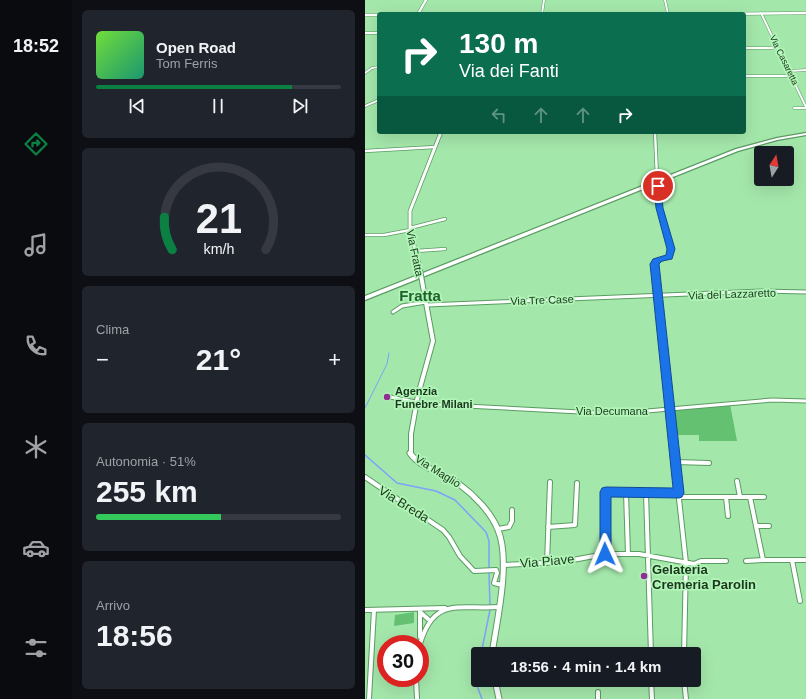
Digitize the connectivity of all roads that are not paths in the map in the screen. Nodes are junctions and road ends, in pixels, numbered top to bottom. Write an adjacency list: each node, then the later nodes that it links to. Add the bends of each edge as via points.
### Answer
1 (425, 0): 4 (main road)
2 (544, 0): 5 (street)
3 (665, 0): 6 (street)
4 (419, 12)
5 (542, 12)
6 (668, 12)
7 (806, 12): 9 (main road)
8 (746, 13): 9 (main road)
9 (761, 13): 15 (street, Via Casaretta)
10 (365, 15): 11 (main road)
11 (377, 15)
12 (365, 33): 13 (street)
13 (377, 33)
14 (746, 48): 15 (street)
15 (778, 48): 18 (street, Via Casaretta)
16 (377, 67): 19 (street)
17 (806, 70): 18 (street)
18 (790, 71): 21 (street, Via Casaretta)
19 (365, 73)
20 (746, 76): 21 (street)
21 (792, 76): 24 (street, Via Casaretta)
22 (377, 101): 23 (street)
23 (365, 106)
24 (806, 107): 25 (street)
25 (794, 108)
26 (440, 134): 29 (main road, Via Fratta)
27 (655, 134): 37 (street, bridge, via 659,208 671,254 656,261)
28 (806, 134): 38 (highway, via 737,150)
29 (435, 147): 30 (street); 32 (main road, Via Fratta, via 410,211)
30 (365, 151)
31 (445, 219): 32 (street)
32 (410, 229): 33 (street, via 384,235); 35 (main road, Via Fratta)
33 (365, 235)
34 (445, 249): 35 (street)
35 (416, 251): 39 (main road, Via Fratta, bridge)
36 (806, 292): 37 (street, Via del Lazzaretto, via 762,291)
37 (657, 296): 39 (street, Via Tre Case); 44 (street)
38 (365, 298)
39 (427, 303): 40 (street, Via Tre Case, via 402,306); 43 (main road, Via Fratta, via 433,341)
40 (393, 312)
41 (390, 397): 43 (street, Via Decumana)
42 (806, 401): 44 (street, Via Decumana, via 772,400)
43 (417, 402): 44 (street, Via Decumana, via 599,413); 63 (main road, Via Maglio, via 409,447 413,457 469,491)
44 (669, 408): 45 (street)
45 (676, 462): 46 (street); 53 (street)
46 (709, 463)
47 (365, 477): 75 (street, Via Breda, via 379,490 419,511 445,531 450,536 456,552 475,571 497,571 495,584)
48 (737, 481): 56 (street)
49 (550, 482): 62 (street)
50 (577, 483): 62 (street, via 575,525)
51 (626, 492): 52 (street); 64 (street, via 606,492); 65 (street)
52 (646, 493): 53 (street); 66 (street)
53 (679, 495): 55 (street); 73 (street)
54 (764, 496): 57 (street)
55 (727, 497): 56 (street); 59 (street)
56 (740, 497): 57 (street)
57 (750, 497): 60 (street)
58 (513, 510): 63 (street, via 509,527)
59 (728, 516)
60 (756, 526): 61 (street); 67 (street)
61 (769, 526)
62 (548, 527): 72 (street)
63 (498, 529): 74 (main road, Via Maglio)
64 (605, 554): 65 (street, Via Piave); 72 (street, Via Piave)
65 (628, 554): 66 (street, Via Piave)
66 (648, 556): 73 (street, Via Piave); 87 (street)
67 (763, 560): 68 (street); 71 (street)
68 (792, 560): 69 (street); 76 (street)
69 (806, 560)
70 (726, 561): 73 (street, Via Piave)
71 (746, 561)
72 (547, 563): 74 (street, Via Piave)
73 (686, 563): 88 (street)
74 (503, 565): 75 (main road, Via Maglio)
75 (502, 585): 77 (main road, Via Maglio)
76 (800, 601)
77 (499, 607): 79 (street); 86 (main road, Via Maglio)
78 (426, 608): 79 (street); 82 (street); 83 (street)
79 (449, 608): 83 (street)
80 (365, 610): 81 (street)
81 (373, 610): 82 (street); 89 (street)
82 (420, 610): 83 (street); 84 (street)
83 (429, 618): 85 (street)
84 (420, 635)
85 (423, 635)
86 (493, 647)
87 (651, 647)
88 (684, 647)
89 (367, 683): 95 (street)
90 (416, 687): 96 (street)
91 (496, 687): 97 (main road)
92 (651, 687): 99 (street)
93 (685, 687): 100 (street)
94 (598, 692): 98 (street)
95 (369, 699)
96 (417, 699)
97 (499, 699)
98 (598, 699)
99 (652, 699)
100 (686, 699)

